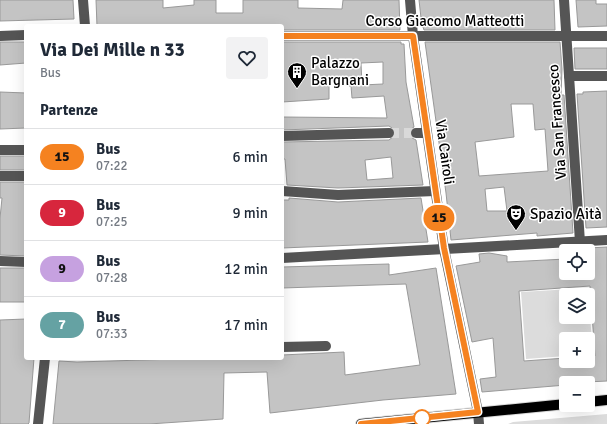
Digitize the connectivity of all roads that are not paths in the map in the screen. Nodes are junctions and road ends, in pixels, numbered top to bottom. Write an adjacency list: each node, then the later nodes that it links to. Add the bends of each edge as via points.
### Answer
1 (83, 0): 4 (street)
2 (410, 0): 8 (street, Via Cairoli)
3 (564, 0): 10 (street, Via San Francesco)
4 (84, 24)
5 (24, 35): 6 (street)
6 (0, 36)
7 (284, 36): 8 (street, Corso Giacomo Matteotti)
8 (413, 36): 10 (street, Corso Giacomo Matteotti); 14 (street, Via Cairoli)
9 (607, 36): 10 (street, Corso Giacomo Matteotti)
10 (566, 37): 11 (street, Via San Francesco)
11 (568, 76): 12 (street); 24 (street, Via San Francesco)
12 (607, 76)
13 (416, 133): 14 (street)
14 (427, 133): 22 (street, Via Cairoli)
15 (389, 134): 16 (street)
16 (284, 136)
17 (0, 150): 18 (street)
18 (24, 150)
19 (0, 176): 20 (street)
20 (24, 176)
21 (284, 191): 22 (street, via 338,196)
22 (435, 191): 25 (street, Via Cairoli)
23 (607, 240): 24 (street)
24 (580, 242): 25 (street)
25 (444, 248): 26 (street); 35 (street, Via Cairoli)
26 (284, 258)
27 (0, 261): 28 (street)
28 (24, 262)
29 (326, 346): 30 (street)
30 (284, 347)
31 (45, 360): 36 (street)
32 (607, 400): 33 (main road)
33 (595, 401)
34 (559, 405): 35 (main road)
35 (478, 412): 37 (main road); 38 (street, Via Cairoli)
36 (38, 424)
37 (361, 424)
38 (479, 424)

